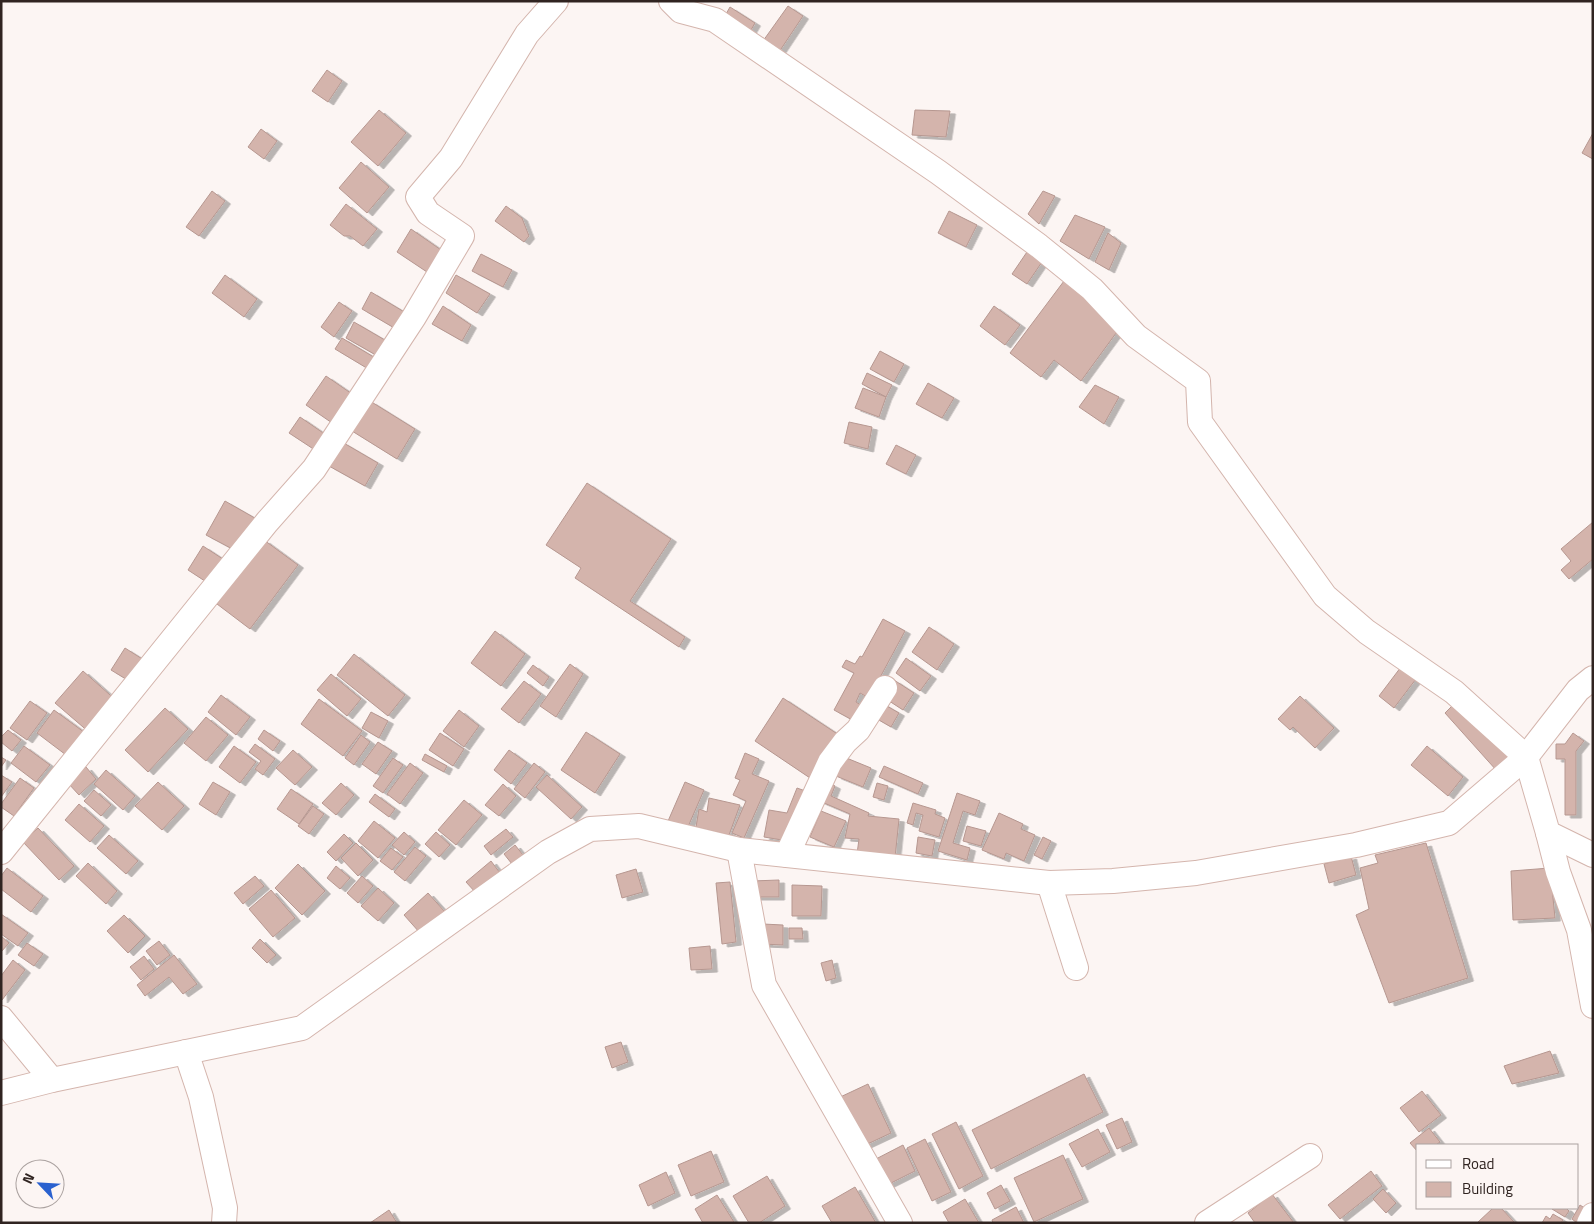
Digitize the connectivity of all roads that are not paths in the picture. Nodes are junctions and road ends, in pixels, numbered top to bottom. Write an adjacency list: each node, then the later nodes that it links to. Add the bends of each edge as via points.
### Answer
1 (556, 1): 8 (street, via 527,34 451,158 418,197 428,213 462,236 398,341 314,469)
2 (671, 1): 5 (street, via 681,11 714,20 938,172 1039,246 1092,289 1136,336 1198,381 1200,422 1325,596 1367,632 1454,692)
3 (1593, 678): 5 (street, via 1578,690)
4 (885, 688): 9 (street, via 858,730 830,762)
5 (1526, 757): 6 (street); 11 (street, via 1449,823 1356,845 1196,873)
6 (1548, 833): 10 (street); 13 (street, via 1579,930)
7 (739, 850): 9 (street); 15 (street, via 639,826 590,829 548,852 302,1028); 21 (street, via 764,985)
8 (1, 852)
9 (787, 855): 11 (street)
10 (1593, 855)
11 (1049, 883): 12 (street)
12 (1076, 968)
13 (1593, 1006)
14 (1, 1018): 16 (street)
15 (186, 1052): 16 (street); 20 (street, via 203,1106 225,1208)
16 (52, 1080): 17 (street)
17 (1, 1093)
18 (1310, 1156): 22 (street)
19 (1593, 1215): 23 (street)
20 (224, 1223)
21 (900, 1223)
22 (1207, 1223)
23 (1589, 1223)

